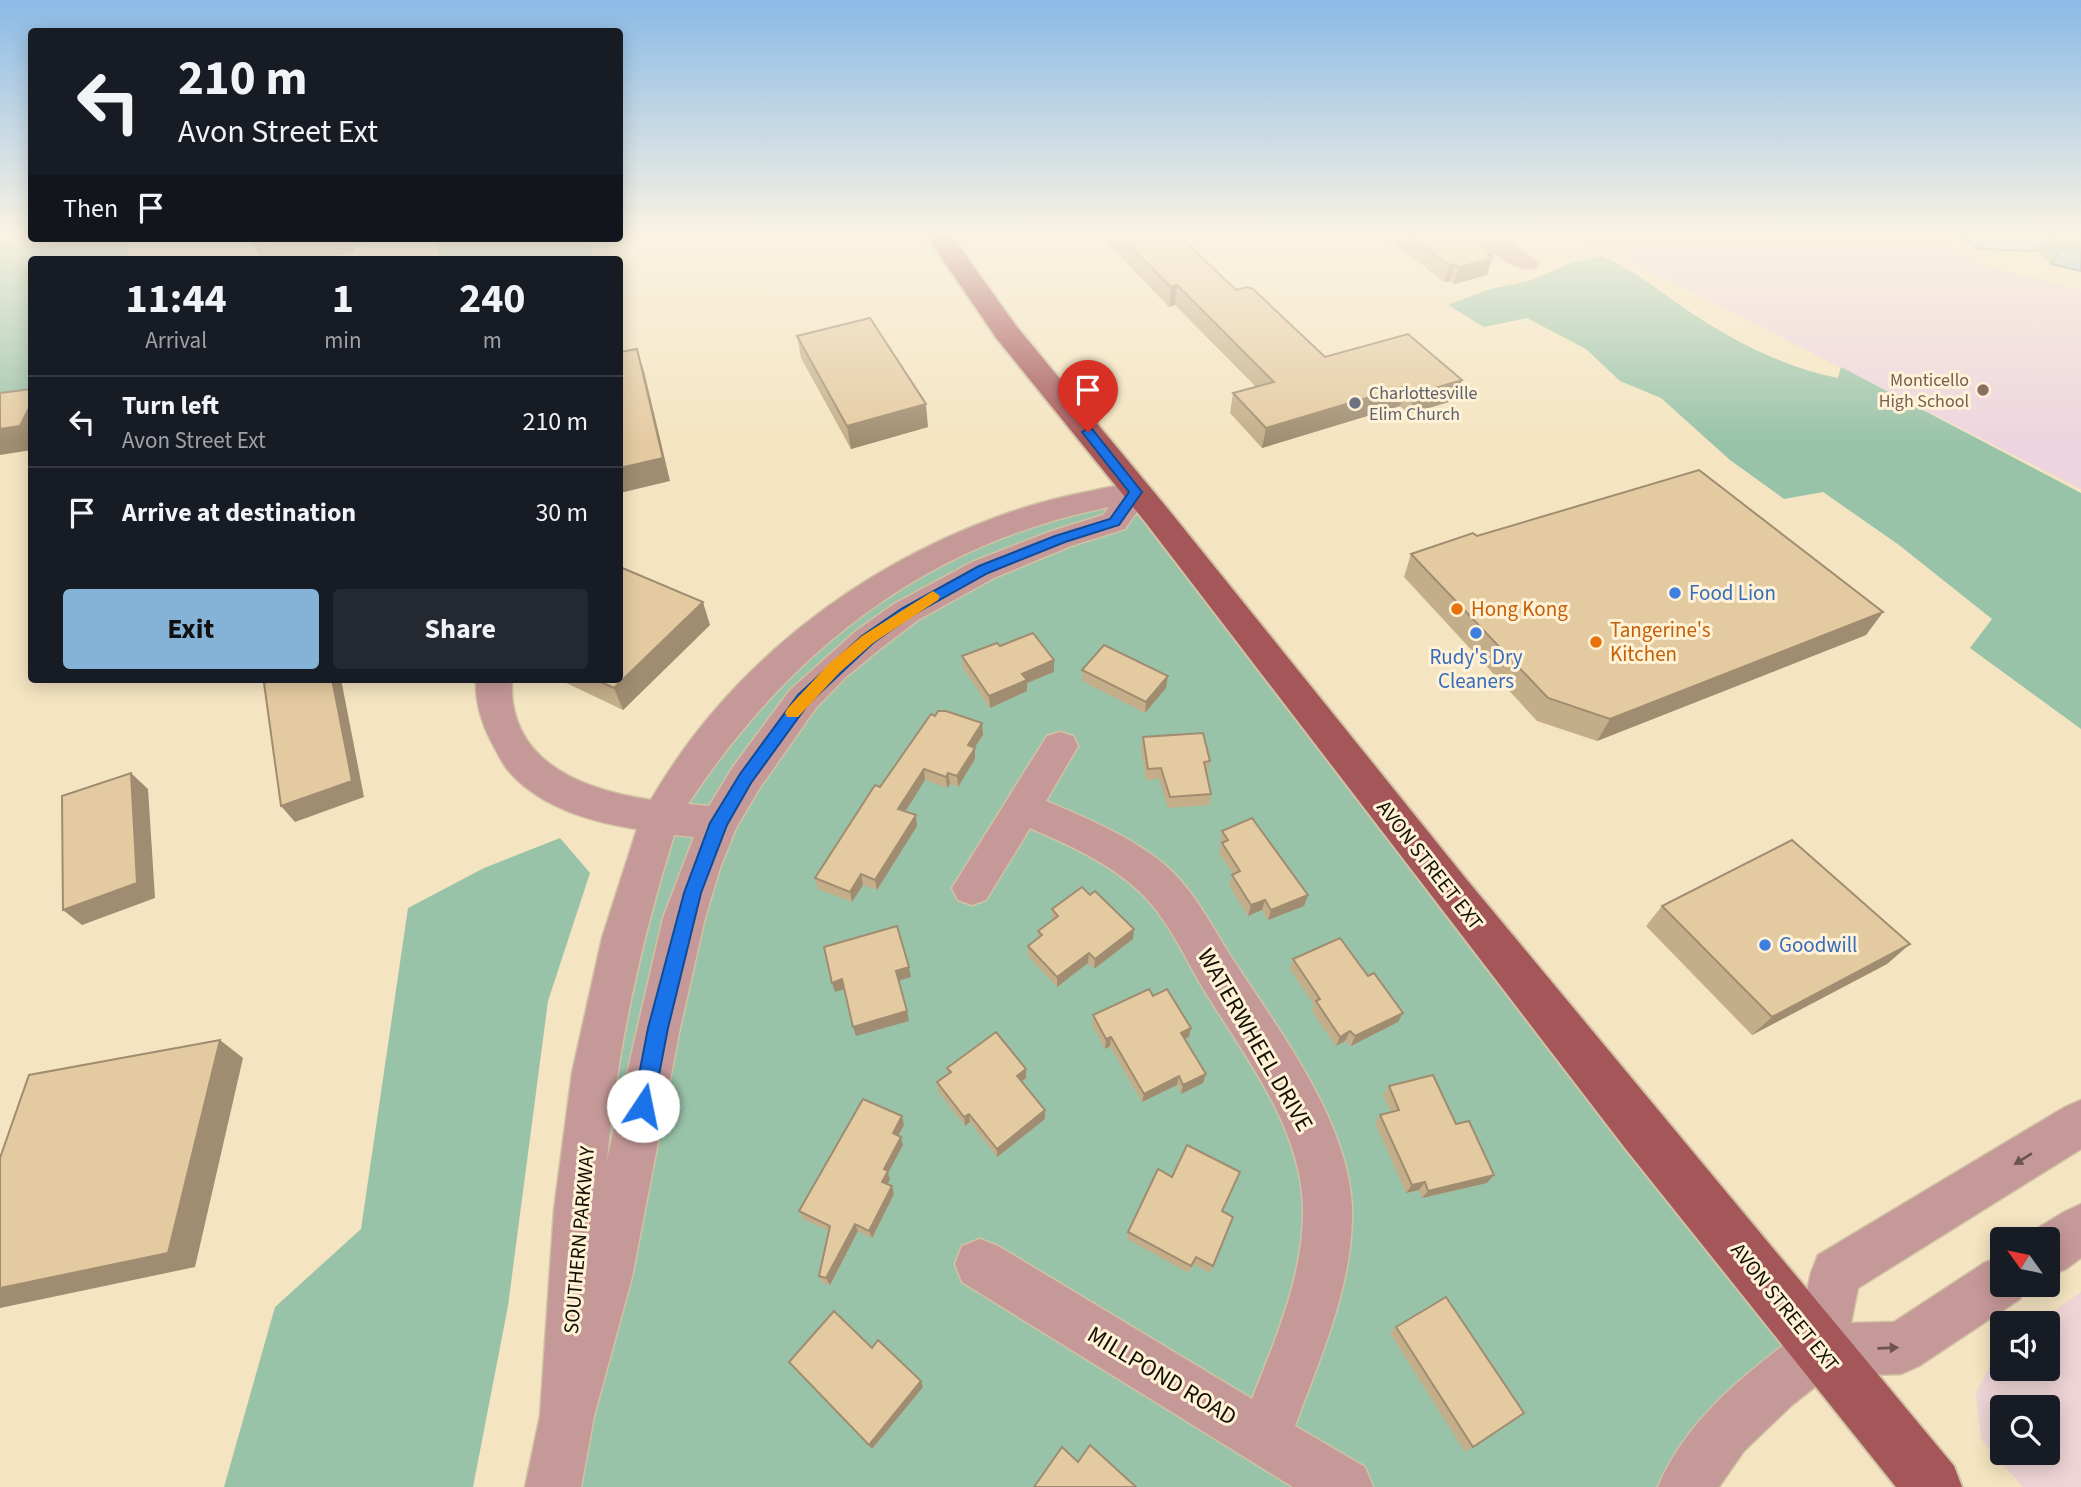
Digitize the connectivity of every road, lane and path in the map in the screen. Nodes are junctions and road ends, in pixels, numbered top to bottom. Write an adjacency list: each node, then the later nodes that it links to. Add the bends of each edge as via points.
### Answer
1 (987, 304): 2 (main road, AVON STREET EXT)
2 (1136, 492): 6 (street, SOUTHERN PARKWAY, via 1085,499 968,539 892,576 855,601 754,689 723,726); 7 (street, SOUTHERN PARKWAY, via 1114,522 984,570 943,590 868,640 803,699); 14 (main road, AVON STREET EXT)
3 (494, 683): 6 (street, via 497,714 508,743 525,767 578,801)
4 (1060, 746): 5 (street)
5 (1023, 808): 8 (street); 16 (street, WATERWHEEL DRIVE, via 1116,850 1145,870 1169,895 1297,1101 1315,1142 1325,1182 1328,1232 1319,1282)
6 (661, 818): 7 (street); 15 (street, SOUTHERN PARKWAY, via 612,976 594,1079 575,1237)
7 (719, 823): 15 (street, SOUTHERN PARKWAY, via 684,918 607,1277)
8 (972, 888)
9 (2081, 1123): 14 (street, one-way to 14, via 1836,1273)
10 (2081, 1228): 11 (street)
11 (2060, 1243)
12 (980, 1264): 16 (street, MILLPOND ROAD)
13 (1990, 1289): 14 (street, one-way to 13, via 1901,1348)
14 (1820, 1350): 19 (street, via 1725,1432); 20 (main road, AVON STREET EXT)
15 (567, 1416): 17 (street, SOUTHERN PARKWAY)
16 (1264, 1437): 18 (street, MILLPOND ROAD)
17 (553, 1487)
18 (1345, 1487)
19 (1686, 1487)
20 (1933, 1487)

